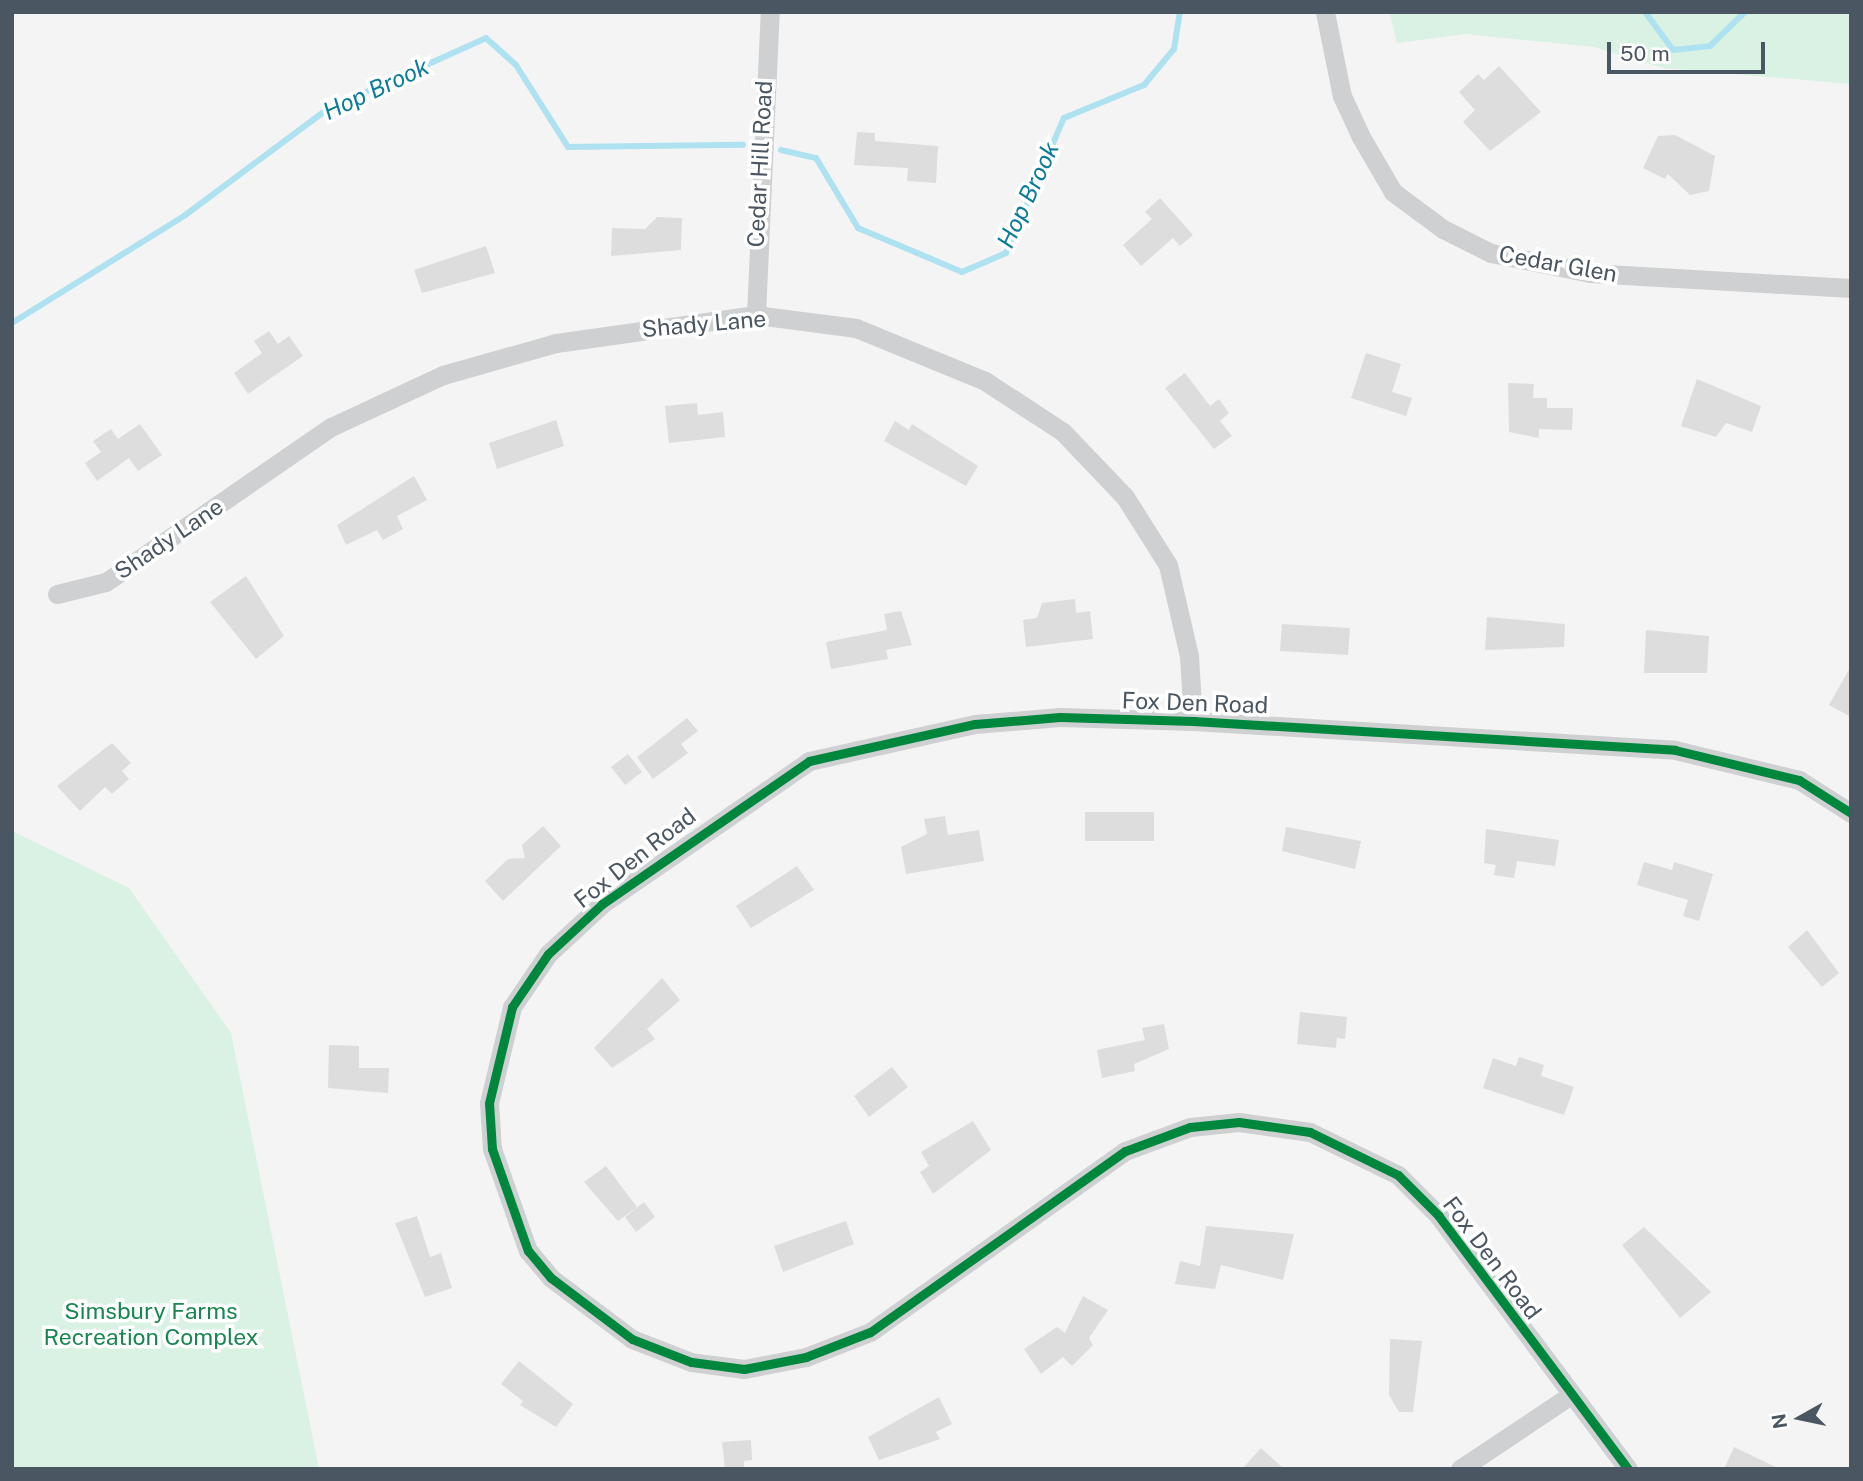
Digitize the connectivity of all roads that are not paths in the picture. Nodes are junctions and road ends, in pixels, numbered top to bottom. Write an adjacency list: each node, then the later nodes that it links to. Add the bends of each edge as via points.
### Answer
1 (770, 12): 4 (street, Cedar Hill Road)
2 (1325, 12): 3 (street, Cedar Glen, via 1342,96 1361,137 1393,192 1443,229 1491,253 1590,273)
3 (1851, 288)
4 (756, 315): 5 (street, Shady Lane, via 556,343 443,374 331,427 106,582); 6 (street, Shady Lane, via 856,328 985,381 1063,432 1125,497 1168,565 1189,656)
5 (57, 594)
6 (1193, 721): 7 (street, Fox Den Road, via 1675,750 1799,780); 8 (street, Fox Den Road, via 1060,718 975,724 809,761 602,904 548,954 512,1007 489,1103 492,1149 528,1251 551,1278 632,1339 691,1362 744,1369 806,1357 870,1332 1125,1151 1190,1127 1239,1122 1310,1132 1398,1175 1431,1208)
7 (1851, 813)
8 (1571, 1395): 9 (street); 10 (street, Fox Den Road)
9 (1460, 1469)
10 (1628, 1469)

